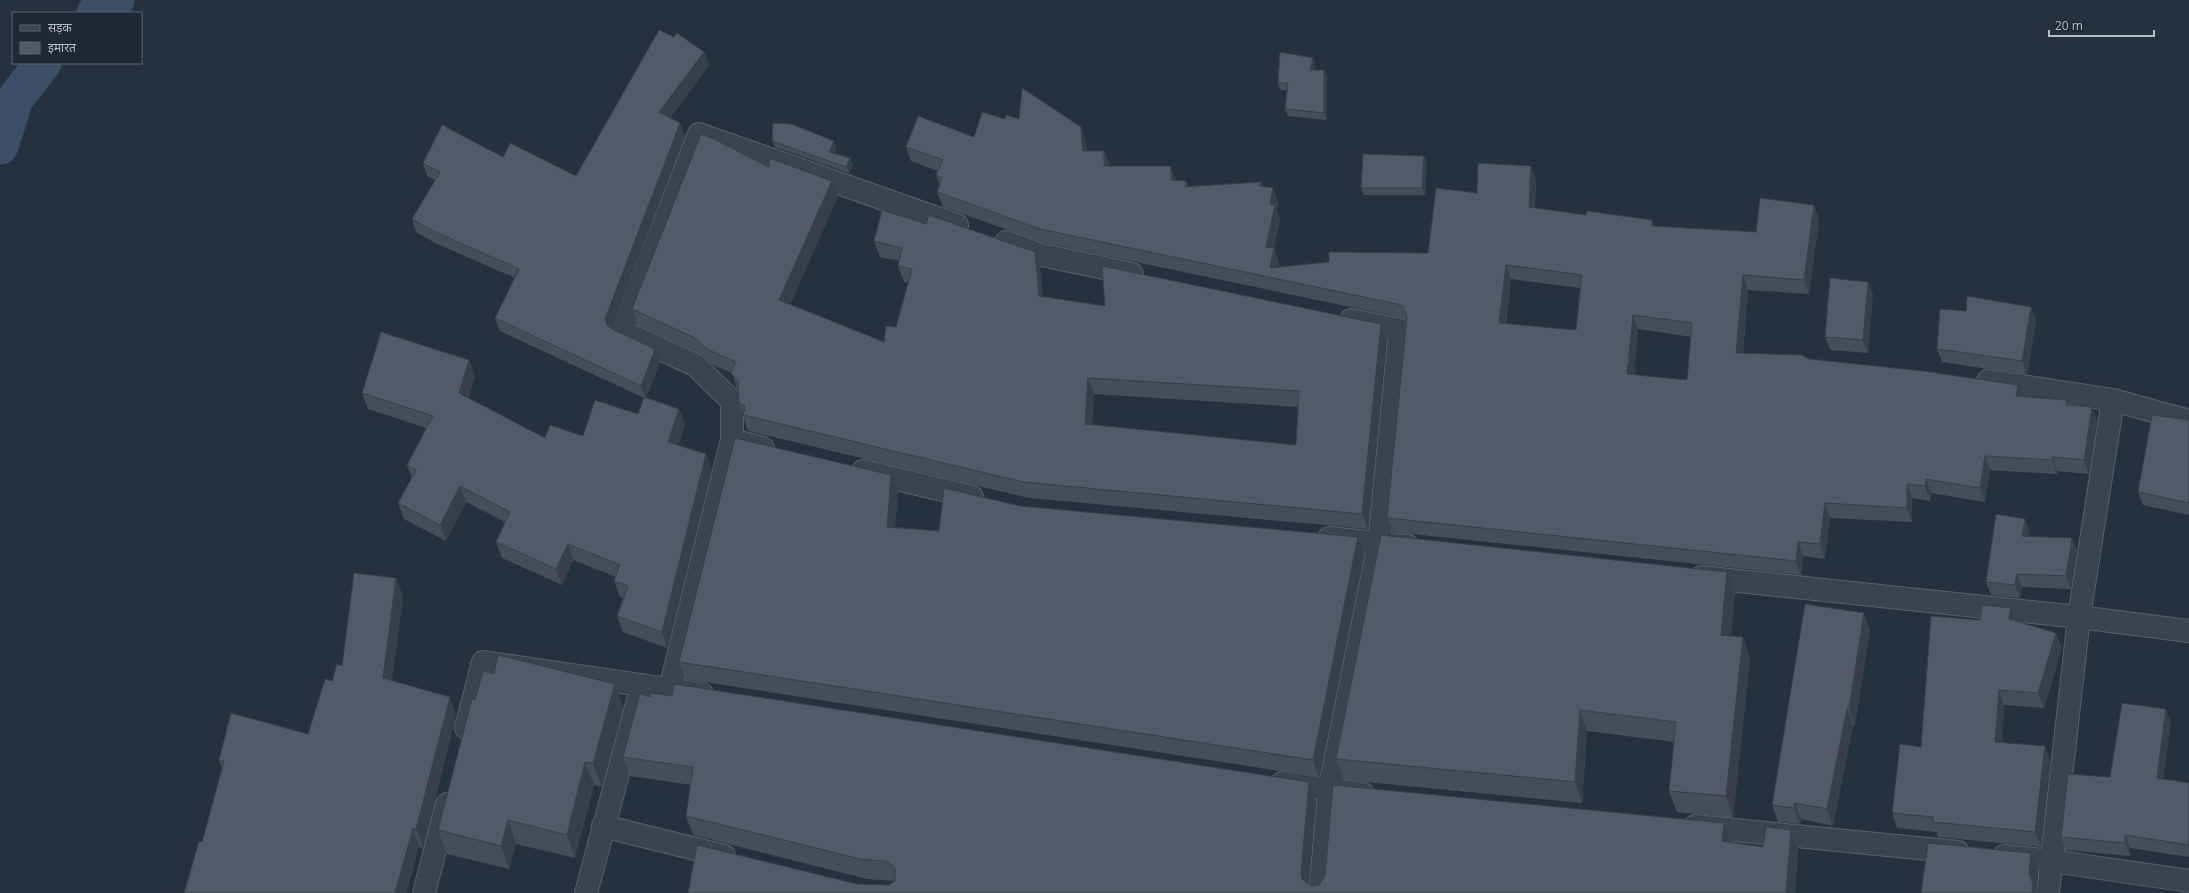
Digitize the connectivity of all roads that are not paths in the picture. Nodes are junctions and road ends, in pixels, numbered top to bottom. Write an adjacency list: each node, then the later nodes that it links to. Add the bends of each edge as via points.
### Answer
1 (1151, 278): 6 (street, via 1042,255 699,134 622,331 695,365 706,375 732,401)
2 (1330, 315): 11 (street, via 1400,330)
3 (1967, 378): 4 (street)
4 (2113, 400): 5 (street); 14 (street)
5 (2189, 421)
6 (732, 440): 7 (street); 17 (street)
7 (779, 451)
8 (841, 466): 9 (street)
9 (988, 501)
10 (1311, 536): 11 (street)
11 (1379, 543): 12 (street); 22 (street)
12 (1427, 548)
13 (1682, 575): 14 (street)
14 (2079, 617): 15 (street); 27 (street)
15 (2189, 631)
16 (642, 684): 17 (street); 19 (street, via 483,662); 25 (street)
17 (670, 689): 18 (street)
18 (725, 697)
19 (462, 747)
20 (1259, 780): 22 (street)
21 (452, 785): 29 (street)
22 (1329, 791): 23 (street); 31 (street)
23 (1385, 796)
24 (1678, 825): 27 (street)
25 (603, 826): 26 (street); 30 (street)
26 (741, 860)
27 (2052, 861): 28 (street); 32 (street)
28 (2189, 881)
29 (424, 893)
30 (586, 893)
31 (1320, 893)
32 (2048, 893)

